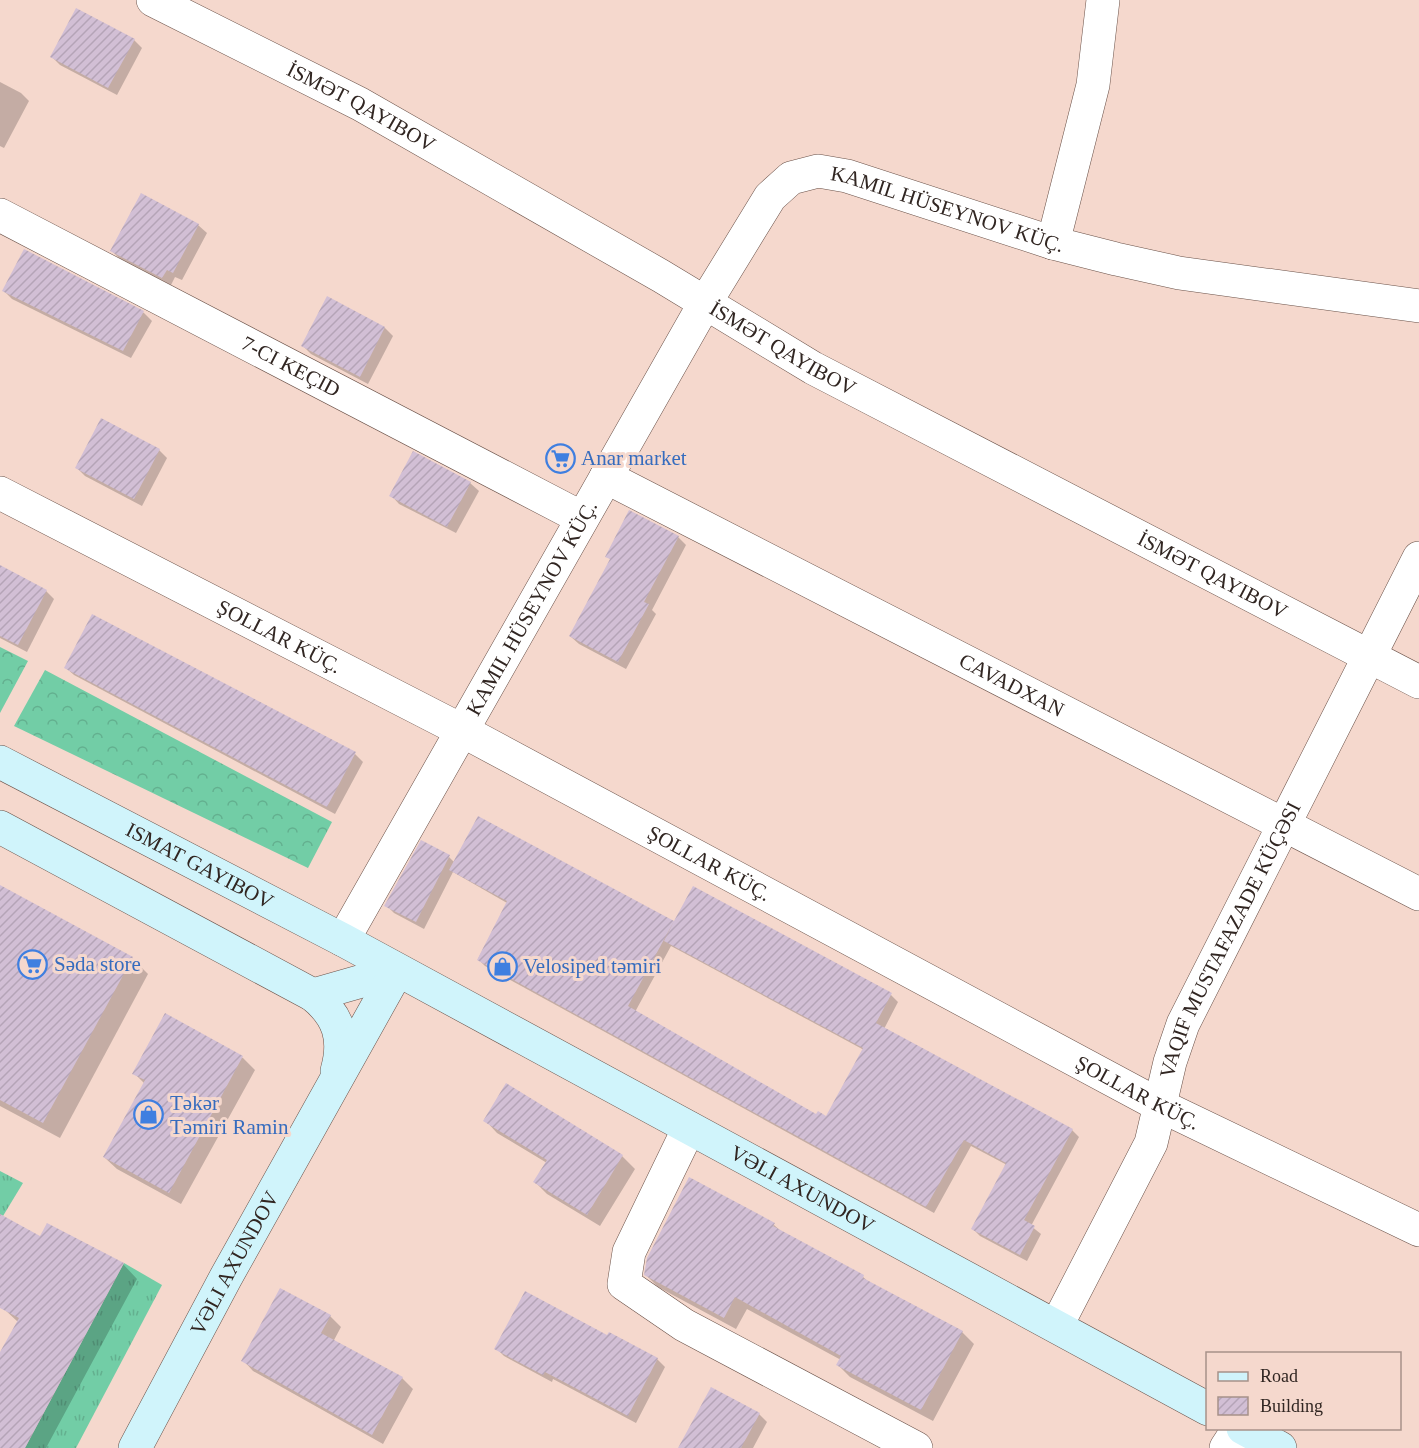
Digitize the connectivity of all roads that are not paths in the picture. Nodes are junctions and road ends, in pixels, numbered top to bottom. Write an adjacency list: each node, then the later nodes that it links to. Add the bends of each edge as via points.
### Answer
1 (153, 0): 5 (street, via 360,104)
2 (1103, 0): 4 (street, via 1093,85)
3 (0, 215): 9 (street, 7-CI KEÇID)
4 (1053, 243): 5 (street, KAMIL HÜSEYNOV KÜÇ., via 847,176 818,171 791,178 770,197); 6 (street, KAMIL HÜSEYNOV KÜÇ., via 1179,273)
5 (705, 303): 7 (street, KAMIL HÜSEYNOV KÜÇ.); 11 (street, via 813,368)
6 (1419, 306)
7 (606, 477): 9 (street, KAMIL HÜSEYNOV KÜÇ.); 15 (street, CAVADXAN)
8 (0, 493): 13 (street, ŞOLLAR KÜÇ.)
9 (582, 518): 13 (street, KAMIL HÜSEYNOV KÜÇ.)
10 (1419, 558): 11 (street, VAQIF MUSTAFAZADE KÜÇƏSI)
11 (1371, 656): 12 (street); 15 (street, VAQIF MUSTAFAZADE KÜÇƏSI)
12 (1419, 682)
13 (461, 730): 18 (street, KAMIL HÜSEYNOV KÜÇ.); 22 (street, ŞOLLAR KÜÇ.)
14 (0, 762): 18 (street, ISMAT GAYIBOV)
15 (1284, 822): 17 (street, CAVADXAN); 22 (street, VAQIF MUSTAFAZADE KÜÇƏSI, via 1183,1024)
16 (0, 827): 20 (street)
17 (1419, 894)
18 (343, 940): 19 (street, ISMAT GAYIBOV); 20 (street)
19 (397, 971): 20 (street); 21 (street, VƏLI AXUNDOV); 23 (street, VƏLI AXUNDOV)
20 (313, 994): 21 (street, via 329,1007 339,1029 341,1058)
21 (335, 1078): 29 (street, VƏLI AXUNDOV)
22 (1159, 1105): 24 (street, ŞOLLAR KÜÇ.); 25 (street, VAQIF MUSTAFAZADE KÜÇƏSI, via 1151,1143)
23 (689, 1128): 25 (street, VƏLI AXUNDOV); 30 (street, via 629,1252 624,1284 684,1325)
24 (1419, 1230)
25 (1057, 1325): 26 (street, VƏLI AXUNDOV)
26 (1206, 1408)
27 (1240, 1430): 31 (street)
28 (1245, 1430): 32 (street)
29 (144, 1445)
30 (916, 1448)
31 (1226, 1448)
32 (1280, 1448)

